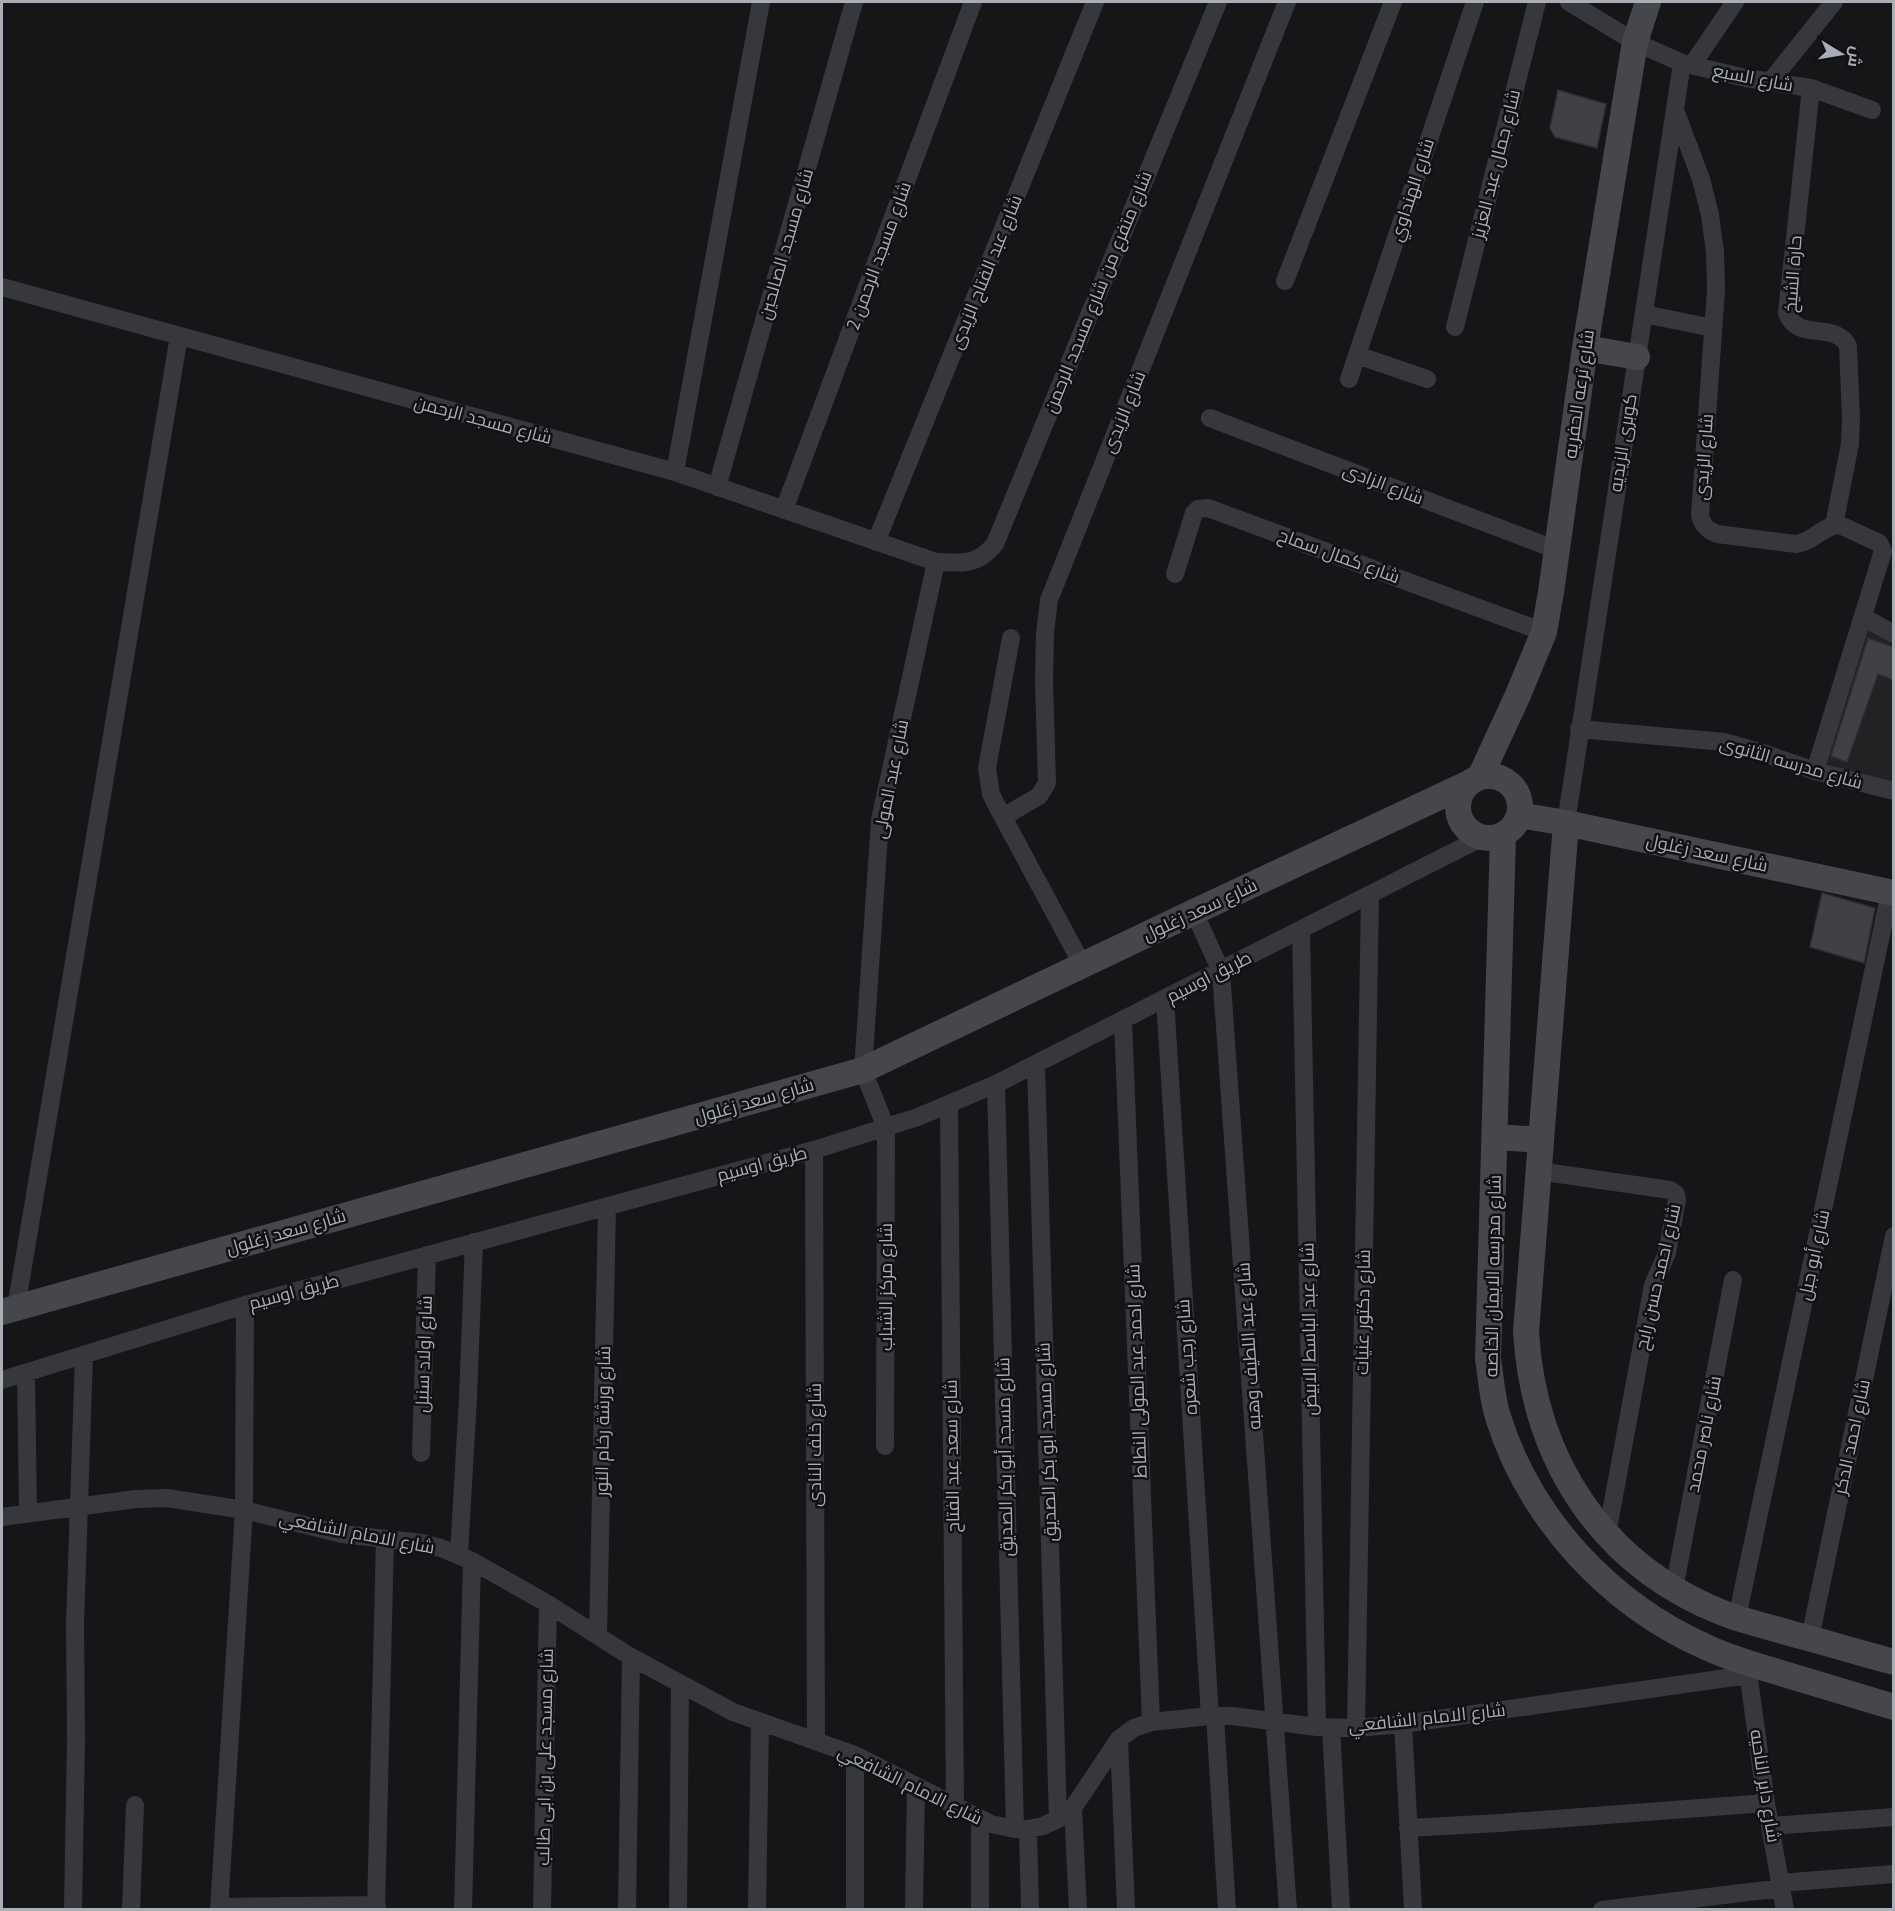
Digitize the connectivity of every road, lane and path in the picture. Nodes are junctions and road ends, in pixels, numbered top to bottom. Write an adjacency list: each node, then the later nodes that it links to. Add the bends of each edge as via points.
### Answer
1 (761, 2): 32 (street)
2 (854, 2): 33 (street, شارع مسجد الصالحين)
3 (973, 2): 34 (street, شارع مسجد الرحمن 2)
4 (1095, 2): 36 (street, شارع عبد الفتاح الزيدى)
5 (1218, 2): 40 (street, شارع متفرع من شارع مسجد الرحمن, via 995,544 974,562)
6 (1287, 2): 51 (street, شارع الزيدى, via 1049,600 1044,669 1047,783 1039,796)
7 (1393, 2): 20 (street)
8 (1474, 2): 27 (street, شارع الهنداوي)
9 (1537, 2): 23 (street, شارع جمال عبد العزيز)
10 (1569, 2): 14 (street, شارع السبع)
11 (1648, 2): 14 (street, شارع ترعه الحفريه)
12 (1735, 2): 15 (street)
13 (1834, 2): 16 (street)
14 (1635, 42): 15 (street, شارع السبع); 26 (street, شارع ترعه الحفريه)
15 (1687, 64): 16 (street, شارع السبع); 18 (street, كوبرى الزيديه)
16 (1770, 82): 17 (street, شارع السبع)
17 (1811, 88): 19 (street, شارع السبع); 35 (street, حارة الشيخ, via 1787,312 1796,327 1838,335 1848,346 1850,444)
18 (1675, 110): 22 (street, كوبرى الزيديه); 24 (street, شارع الزيدى, via 1710,215 1716,290)
19 (1872, 110)
20 (1285, 281)
21 (2, 287): 25 (street, شارع مسجد الرحمن)
22 (1644, 314): 24 (street); 28 (street, كوبرى الزيديه)
23 (1455, 327)
24 (1713, 328): 35 (street, شارع الزيدى, via 1702,524 1717,534 1796,544)
25 (179, 336): 32 (street, شارع مسجد الرحمن); 77 (street)
26 (1585, 348): 28 (street); 38 (street, شارع ترعه الحفريه)
27 (1357, 355): 29 (street, شارع الهنداوي); 30 (street)
28 (1637, 357): 46 (street, كوبرى الزيديه)
29 (1349, 379)
30 (1427, 379)
31 (1210, 418): 38 (street, شارع الزادى)
32 (675, 472): 33 (street, شارع مسجد الرحمن)
33 (717, 487): 34 (street, شارع مسجد الرحمن)
34 (784, 510): 36 (street, شارع مسجد الرحمن)
35 (1833, 525): 37 (street)
36 (876, 542): 39 (street, شارع مسجد الرحمن)
37 (1888, 544): 42 (street)
38 (1557, 550): 43 (street, شارع ترعه الحفريه)
39 (936, 562): 40 (street, شارع مسجد الرحمن); 63 (street, شارع عبد المولى, via 880,820)
40 (960, 563)
41 (1175, 574): 43 (street, شارع كمال سماح, via 1194,513 1208,508)
42 (1863, 617): 44 (street); 47 (street)
43 (1544, 632): 48 (street, شارع ترعه الحفريه, via 1517,697)
44 (1893, 634)
45 (1011, 638): 51 (street, via 987,768 991,794)
46 (1579, 729): 47 (street, شارع مدرسه الثانوى, via 1725,742); 52 (street, كوبرى الزيديه)
47 (1815, 771): 49 (street, شارع مدرسه الثانوى)
48 (1474, 781): 50 (street, via 1499,777 1507,781 1519,796); 53 (street, via 1459,800 1460,817 1470,831); 56 (street, شارع سعد زغلول)
49 (1893, 791)
50 (1519, 815): 52 (street, شارع سعد زغلول); 53 (street, via 1510,830)
51 (1003, 817): 58 (street)
52 (1566, 823): 54 (street, شارع سعد زغلول); 68 (street, شارع مدرسه الايمان الخاصه)
53 (1492, 836): 55 (street, طريق اوسيم); 67 (street, شارع مدرسه الايمان الخاصه)
54 (1892, 892): 92 (street, شارع أبو جبل)
55 (1370, 895): 57 (street, طريق اوسيم); 107 (street, شارع دكتور عنيات)
56 (1194, 912): 58 (street, شارع سعد زغلول); 59 (street)
57 (1301, 930): 59 (street, طريق اوسيم); 106 (street, شارع عبد الباسط الابيض)
58 (1083, 966): 63 (street, شارع سعد زغلول)
59 (1221, 970): 60 (street, طريق اوسيم); 104 (street, شارع عبد اللطيف وهبه)
60 (1165, 999): 61 (street, طريق اوسيم); 101 (street, شارع رجب شعره)
61 (1123, 1021): 62 (street, طريق اوسيم); 103 (street, شارع احمد عبد المولى النطاط)
62 (1036, 1064): 64 (street, طريق اوسيم); 118 (street, شارع مسجد ابو بكر الصديق)
63 (863, 1070): 66 (street); 77 (street, شارع سعد زغلول)
64 (996, 1084): 65 (street, طريق اوسيم); 121 (street, شارع مسجد أبو بكر الصديق)
65 (949, 1106): 66 (street, طريق اوسيم); 114 (street, شارع سعد عبد الفتاح)
66 (886, 1128): 69 (street, طريق اوسيم); 81 (street, شارع مركز الشباب)
67 (1495, 1137): 68 (street); 95 (street, شارع مدرسه الايمان الخاصه, via 1488,1359 1498,1416 1509,1448 1543,1511 1598,1575 1637,1608)
68 (1541, 1140): 70 (street, شارع مدرسه الايمان الخاصه)
69 (814, 1150): 71 (street, طريق اوسيم); 109 (street, شارع خلف النادى)
70 (1538, 1171): 87 (street, شارع مدرسه الايمان الخاصه, via 1526,1332 1528,1364 1542,1426 1559,1465 1586,1510); 87 (street, شارع احمد حسن رابح, via 1676,1194 1667,1253 1653,1285)
71 (607, 1207): 73 (street, طريق اوسيم); 93 (street, شارع ورشة رخام النور)
72 (1893, 1236): 94 (street, شارع احمد الدكر)
73 (474, 1242): 74 (street, طريق اوسيم); 89 (street)
74 (427, 1255): 76 (street, طريق اوسيم); 82 (street, شارع اولاد سنبل)
75 (1733, 1280): 90 (street, شارع ناصر محمد)
76 (245, 1305): 78 (street, طريق اوسيم); 84 (street)
77 (9, 1310)
78 (84, 1355): 79 (street, طريق اوسيم); 83 (street)
79 (26, 1373): 80 (street, طريق اوسيم); 85 (street)
80 (2, 1380)
81 (885, 1446)
82 (421, 1453)
83 (79, 1507): 84 (street, شارع الامام الشافعي, via 167,1498); 85 (street, شارع الامام الشافعي); 127 (street)
84 (244, 1510): 88 (street, شارع الامام الشافعي, via 342,1534); 126 (street)
85 (28, 1514): 86 (street, شارع الامام الشافعي)
86 (2, 1517)
87 (1607, 1534): 90 (street, شارع مدرسه الايمان الخاصه, via 1638,1564)
88 (385, 1539): 89 (street, شارع الامام الشافعي, via 422,1543); 125 (street)
89 (465, 1558): 91 (street, شارع الامام الشافعي); 129 (street)
90 (1674, 1589): 92 (street, شارع مدرسه الايمان الخاصه)
91 (548, 1604): 93 (street, شارع الامام الشافعي); 130 (street, شارع مسجد على بن ابى طالب)
92 (1729, 1615): 94 (street, شارع مدرسه الايمان الخاصه); 95 (street)
93 (598, 1636): 96 (street, شارع الامام الشافعي)
94 (1810, 1638): 97 (street, شارع مدرسه الايمان الخاصه)
95 (1707, 1648): 98 (street, شارع مدرسه الايمان الخاصه)
96 (632, 1657): 99 (street, شارع الامام الشافعي); 131 (street)
97 (1893, 1662)
98 (1748, 1669): 100 (street, شارع مدرسه الايمان الخاصه); 105 (street, شارع الامام الشافعي); 112 (street, شارع داير الناحيه)
99 (680, 1684): 102 (street, شارع الامام الشافعي); 132 (street)
100 (1893, 1707)
101 (1213, 1716): 103 (street, شارع الامام الشافعي); 104 (street, شارع الامام الشافعي); 140 (street, شارع رجب شعره)
102 (760, 1722): 109 (street, شارع الامام الشافعي); 133 (street)
103 (1151, 1722): 108 (street, شارع الامام الشافعي)
104 (1276, 1722): 106 (street, شارع الامام الشافعي); 141 (street, شارع عبد اللطيف وهبه)
105 (1403, 1724): 107 (street, شارع الامام الشافعي); 120 (street)
106 (1324, 1727): 107 (street, شارع الامام الشافعي); 142 (street, شارع عبد الباسط الابيض)
107 (1356, 1728)
108 (1119, 1739): 115 (street, شارع الامام الشافعي); 139 (street)
109 (816, 1741): 110 (street, شارع الامام الشافعي)
110 (855, 1755): 111 (street, شارع الامام الشافعي); 134 (street)
111 (916, 1786): 114 (street, شارع الامام الشافعي); 135 (street)
112 (1766, 1803): 119 (street, شارع داير الناحيه); 120 (street)
113 (135, 1805): 128 (street)
114 (955, 1806): 117 (street, شارع الامام الشافعي)
115 (1073, 1808): 118 (street, شارع الامام الشافعي); 138 (street)
116 (1893, 1817): 119 (street)
117 (980, 1819): 121 (street, شارع الامام الشافعي); 136 (street)
118 (1058, 1819): 121 (street, شارع الامام الشافعي)
119 (1770, 1826): 123 (street, شارع داير الناحيه)
120 (1408, 1828): 143 (street)
121 (1021, 1829): 137 (street, شارع مسجد أبو بكر الصديق)
122 (1893, 1874): 123 (street)
123 (1781, 1886): 124 (street); 145 (street, شارع داير الناحيه)
124 (1649, 1906): 144 (street)
125 (376, 1907): 126 (street)
126 (219, 1908)
127 (73, 1910)
128 (131, 1910)
129 (463, 1910)
130 (542, 1910)
131 (627, 1910)
132 (678, 1910)
133 (757, 1910)
134 (855, 1910)
135 (914, 1910)
136 (980, 1910)
137 (1030, 1910)
138 (1078, 1910)
139 (1126, 1910)
140 (1227, 1910)
141 (1288, 1910)
142 (1341, 1910)
143 (1413, 1910)
144 (1602, 1910)
145 (1785, 1910)

